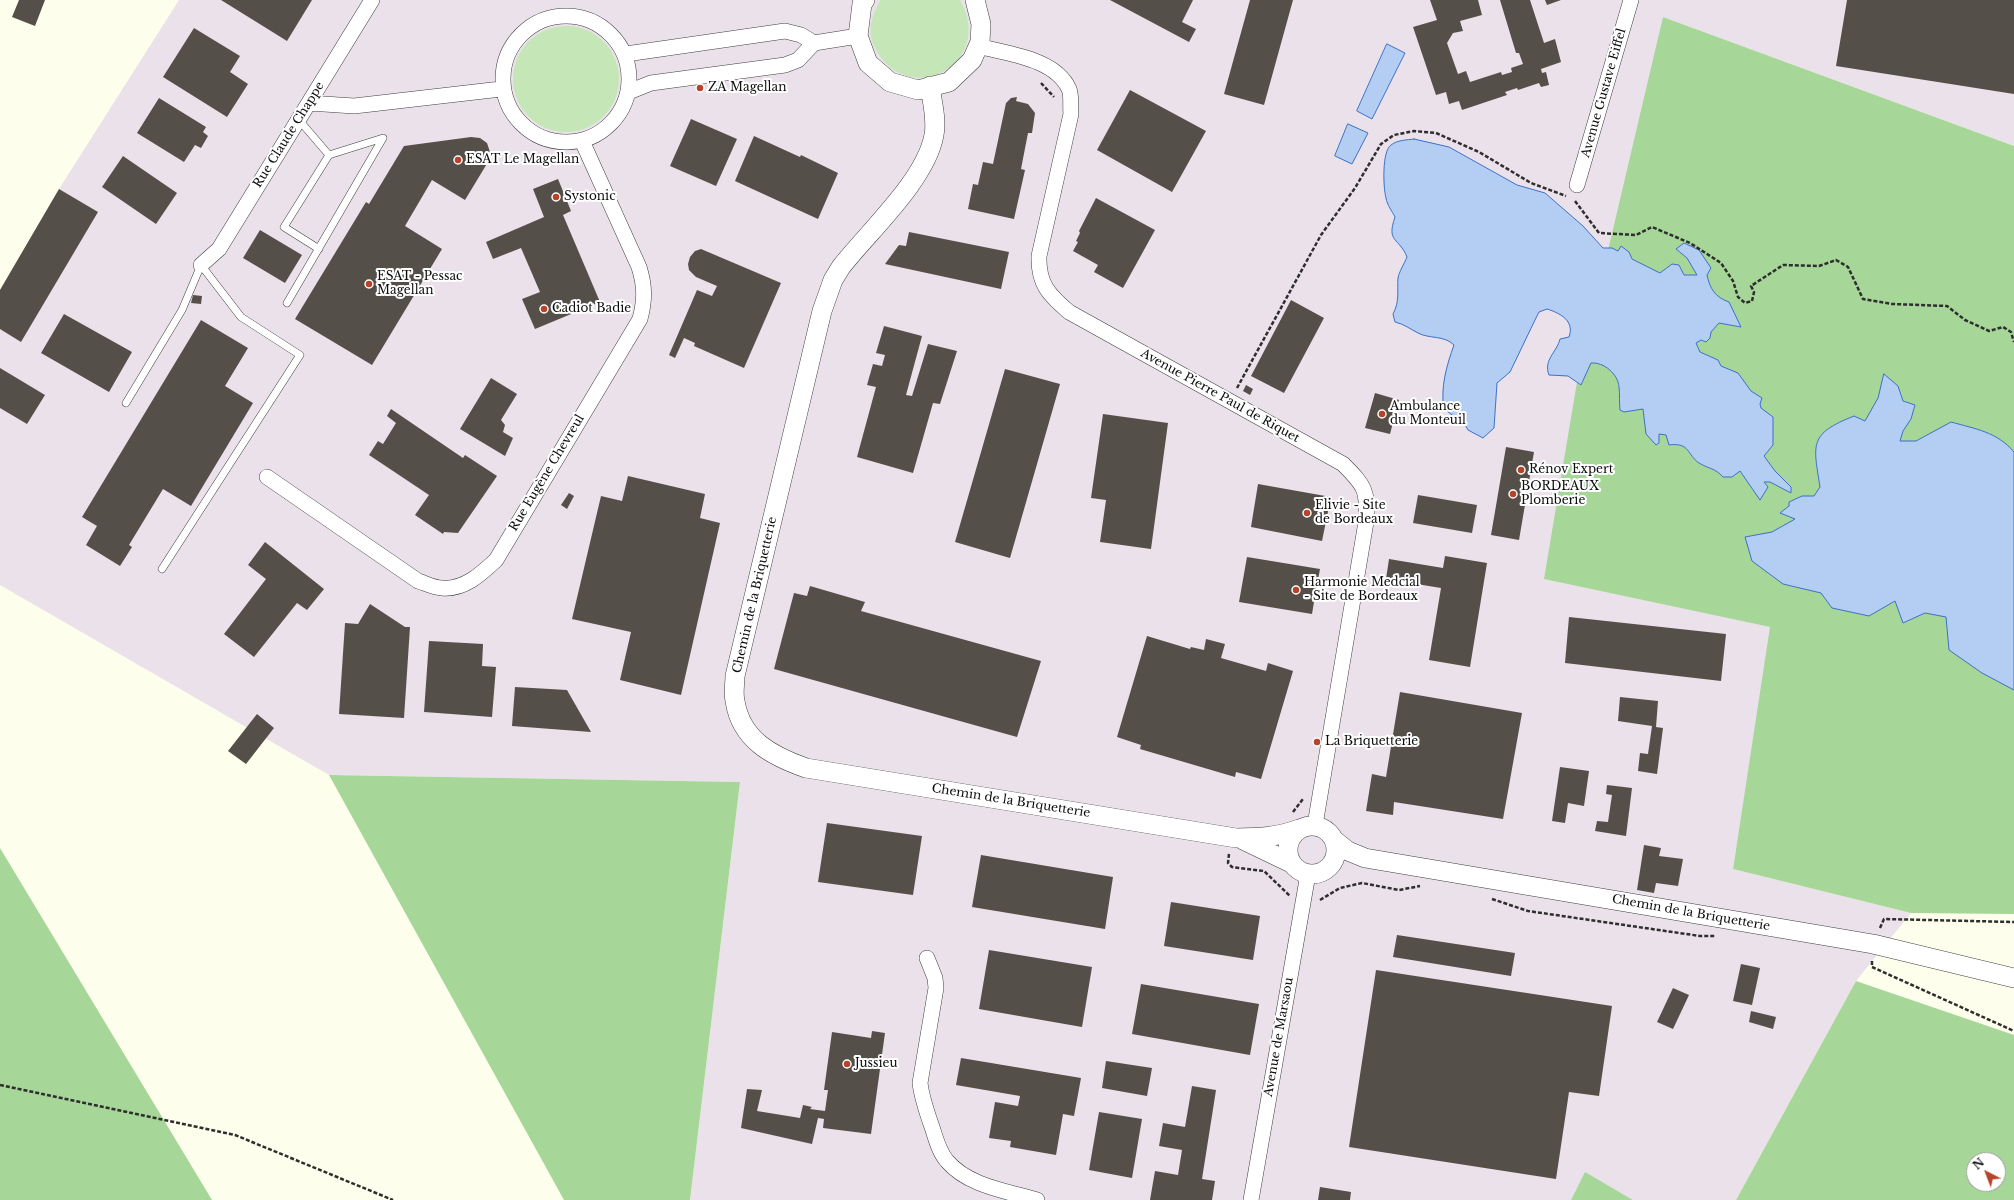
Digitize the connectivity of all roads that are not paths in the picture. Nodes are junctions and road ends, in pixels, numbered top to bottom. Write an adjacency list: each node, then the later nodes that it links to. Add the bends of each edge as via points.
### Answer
1 (372, 0): 12 (street, Rue Claude Chappe)
2 (865, 0): 5 (street, via 862,4)
3 (975, 0): 7 (street, via 981,24)
4 (1631, 0): 16 (street, Avenue Gustave Eiffel)
5 (858, 36): 6 (street); 9 (street, via 868,63 890,82 918,90)
6 (814, 43): 8 (street, via 785,31); 11 (street, via 798,60 785,65 651,83)
7 (978, 46): 9 (street, via 972,60 949,82); 23 (street, Avenue Pierre Paul de Riquet, via 1039,63 1062,78 1069,90 1071,114 1039,256 1038,270 1043,285 1051,296 1069,312 1343,464 1359,480 1368,499 1366,522)
8 (626, 54): 10 (street, via 614,36 588,18 556,15 527,29 507,54); 11 (street)
9 (930, 86): 24 (street, Chemin de la Briquetterie, via 934,135 927,154 907,189 841,267 833,280 822,311 735,676 735,701 740,718 763,749 806,768)
10 (502, 89): 12 (street, via 354,106); 14 (street, via 509,108 521,125 549,141)
11 (631, 91): 14 (street, via 622,110 607,127)
12 (309, 103): 13 (street, Rue Claude Chappe)
13 (298, 120): 15 (lane); 18 (street, Rue Claude Chappe, via 219,248)
14 (582, 141): 21 (street, Rue Eugène Chevreul, via 639,267 644,286 644,302 640,319 496,560 478,576 458,587 441,588 418,581)
15 (329, 155): 17 (lane, via 284,227); 17 (lane, via 383,138)
16 (1576, 192)
17 (319, 249): 19 (lane)
18 (201, 266): 20 (lane, via 182,310); 22 (lane, via 241,317 300,355)
19 (287, 303)
20 (126, 403)
21 (267, 477)
22 (162, 569)
23 (1307, 827): 24 (street, Chemin de la Briquetterie, via 1283,835); 25 (street, Chemin de la Briquetterie, via 1323,828); 27 (street, via 1289,840 1287,848)
24 (1236, 838): 27 (street, Chemin de la Briquetterie)
25 (1334, 840): 26 (street, Chemin de la Briquetterie, via 1348,851); 28 (street, via 1335,855)
26 (1365, 858): 28 (street, Chemin de la Briquetterie); 31 (street, Chemin de la Briquetterie, via 1873,944)
27 (1291, 863): 29 (street, Chemin de la Briquetterie)
28 (1327, 868): 29 (street, Chemin de la Briquetterie, via 1322,872)
29 (1308, 874): 33 (street, Avenue de Marsaou)
30 (928, 958): 32 (street, via 936,988 920,1083 921,1095 940,1150 960,1174 974,1181)
31 (2014, 978)
32 (1036, 1200)
33 (1251, 1200)

